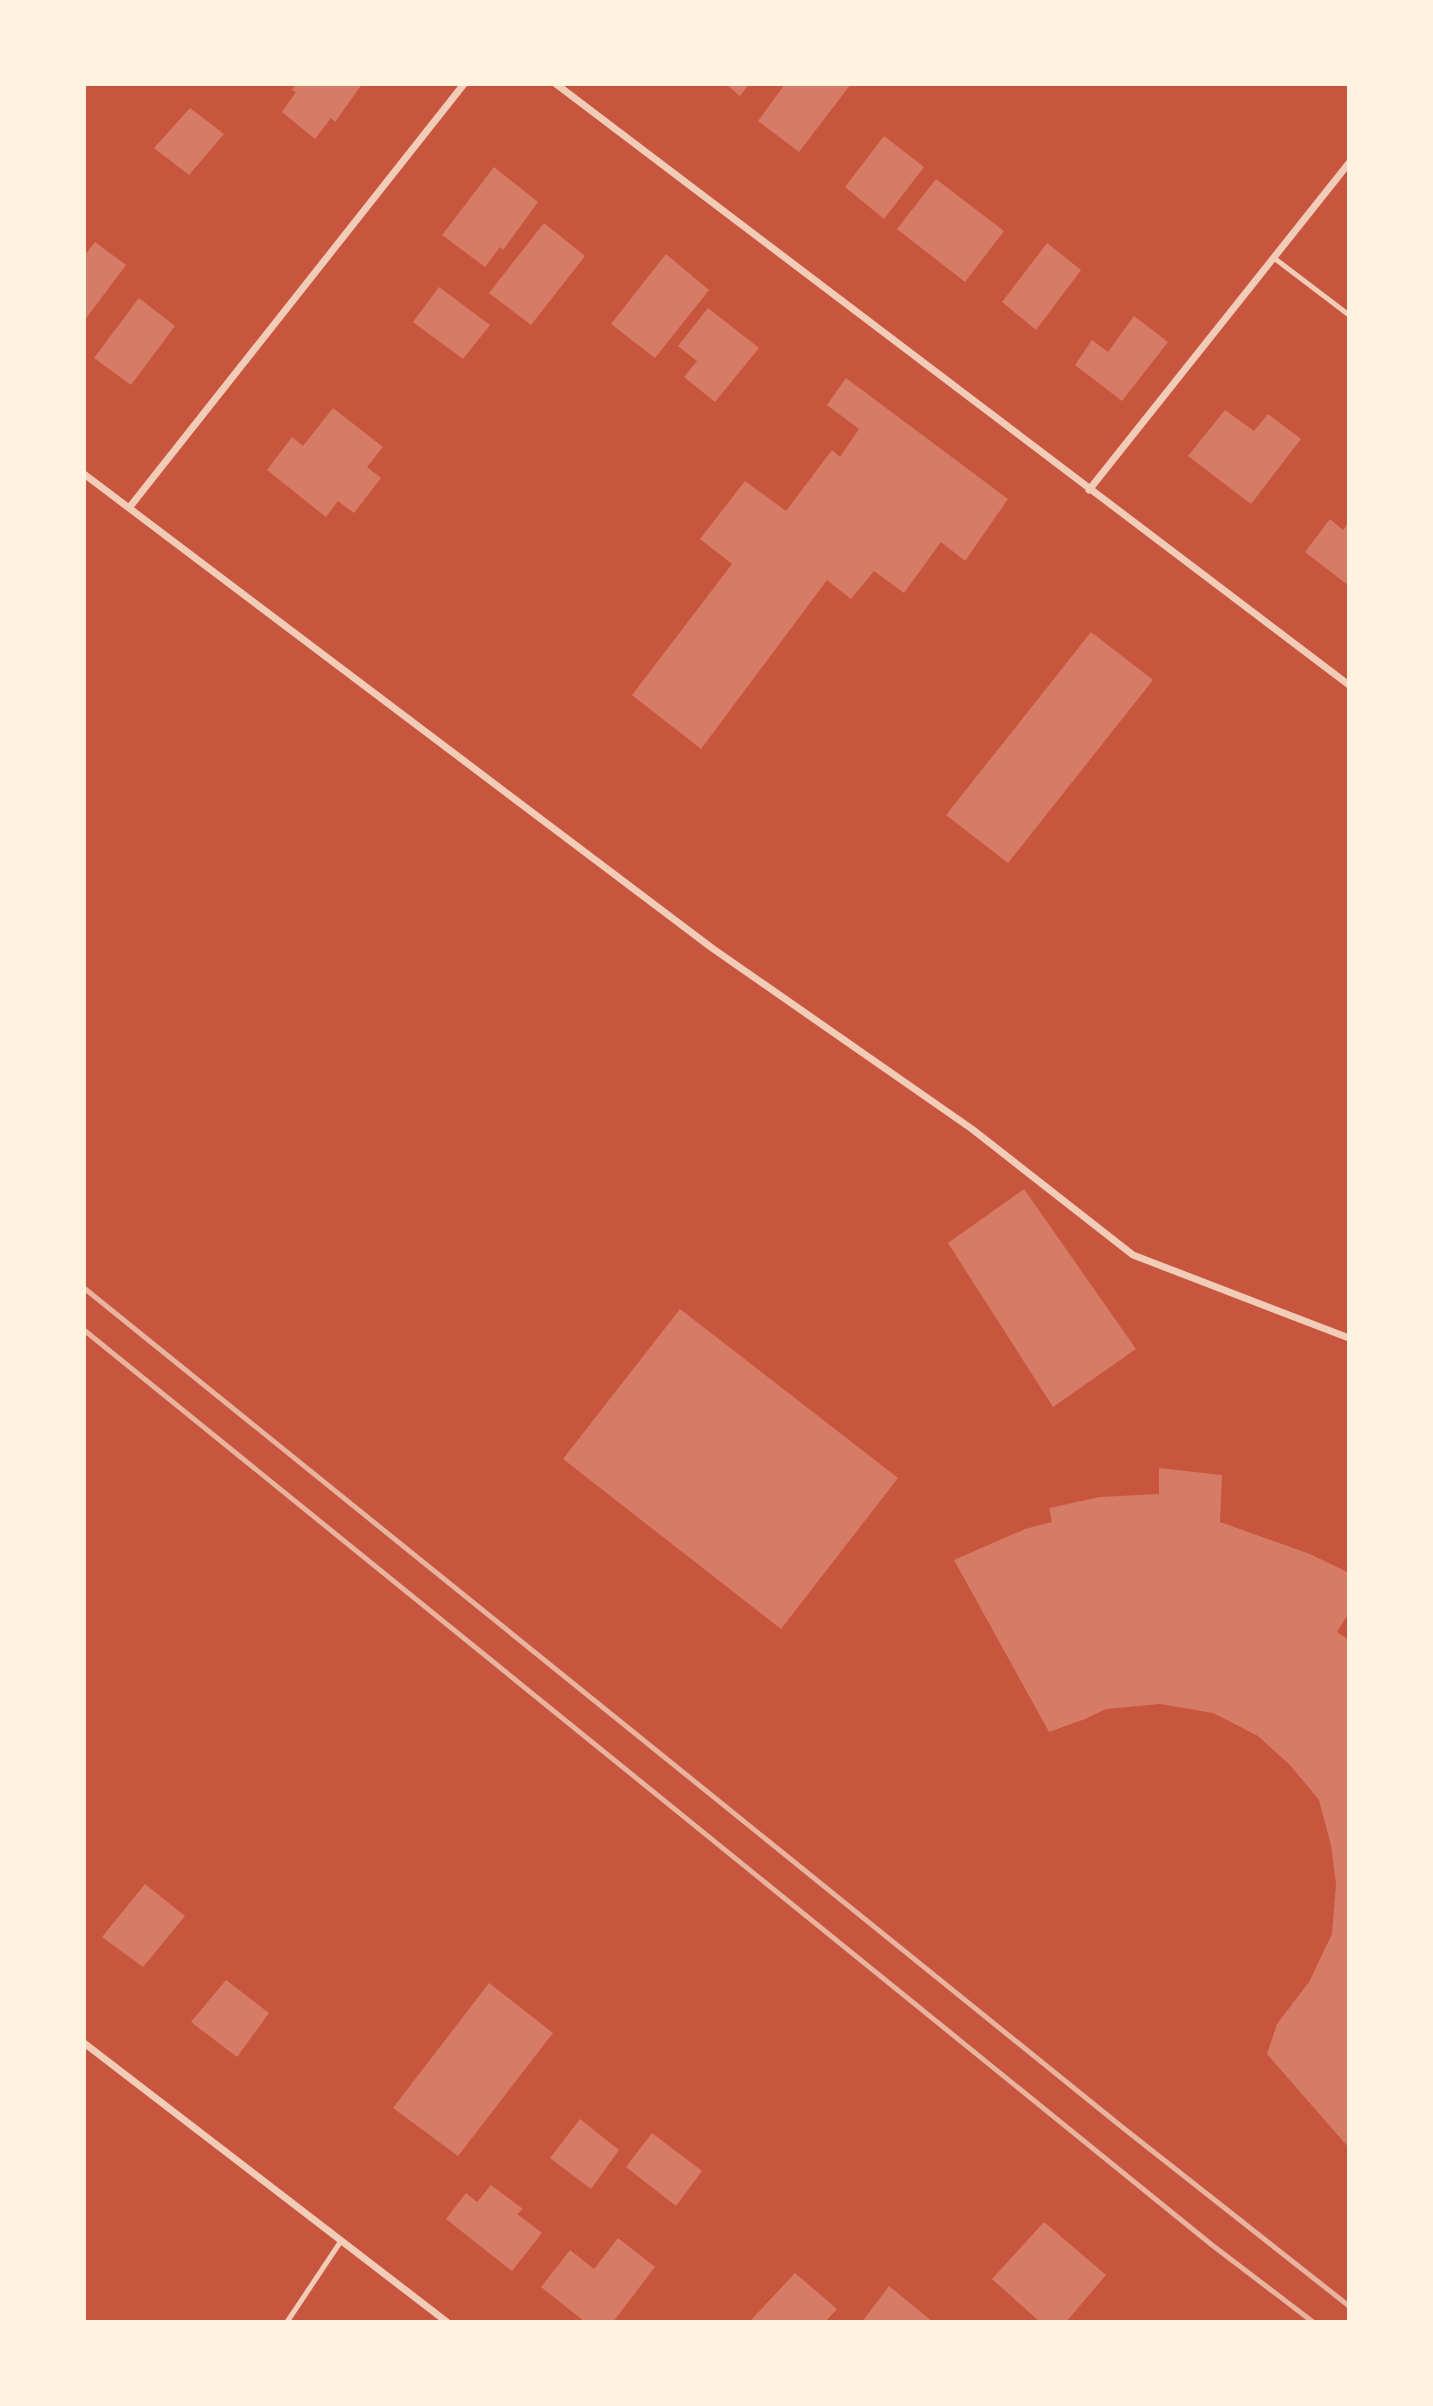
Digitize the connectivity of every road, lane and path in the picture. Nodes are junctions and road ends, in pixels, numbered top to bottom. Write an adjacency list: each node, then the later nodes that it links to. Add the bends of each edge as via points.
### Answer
1 (464, 84): 8 (street)
2 (556, 84): 7 (street)
3 (1349, 163): 4 (street)
4 (1274, 258): 5 (lane); 7 (street)
5 (1349, 316)
6 (84, 474): 8 (street)
7 (1089, 490): 9 (street)
8 (129, 508): 10 (street, via 712,948 972,1129 1133,1255)
9 (1349, 685)
10 (1349, 1338)
11 (84, 2043): 12 (street)
12 (341, 2241): 13 (lane); 14 (street)
13 (287, 2322)
14 (447, 2322)

